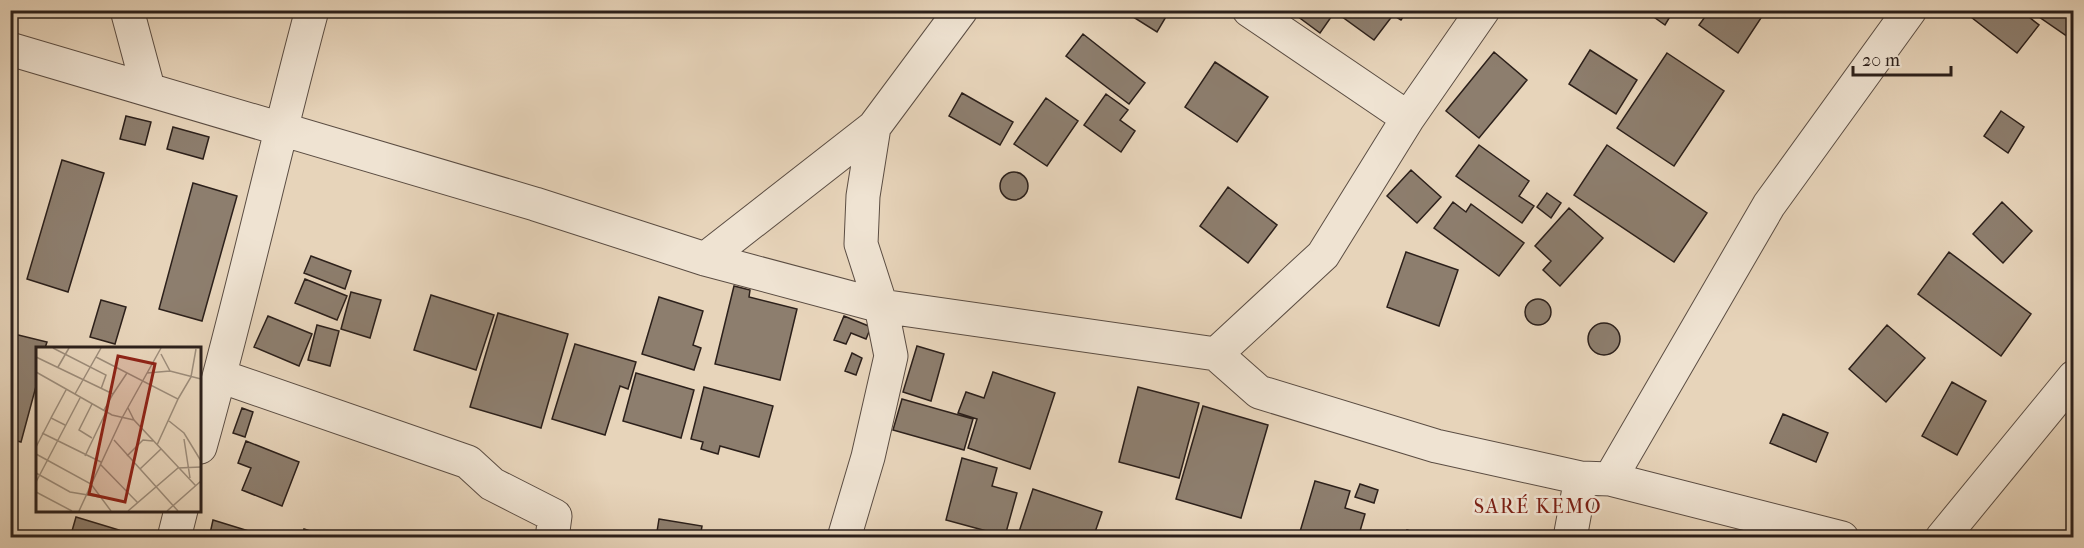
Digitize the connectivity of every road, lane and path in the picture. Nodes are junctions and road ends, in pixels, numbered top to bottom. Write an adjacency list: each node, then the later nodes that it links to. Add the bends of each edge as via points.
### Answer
1 (127, 10): 8 (street)
2 (312, 10): 11 (street)
3 (961, 10): 10 (street)
4 (1249, 10): 9 (street)
5 (1483, 10): 9 (street)
6 (1910, 10): 18 (street, via 1769,205)
7 (10, 49): 8 (street)
8 (148, 88): 11 (street)
9 (1408, 118): 14 (street, via 1323,255)
10 (874, 127): 12 (street); 13 (street, via 863,196 861,244)
11 (280, 129): 12 (street, via 535,204); 15 (street)
12 (705, 260): 13 (street)
13 (881, 306): 14 (street); 22 (street, via 891,356 868,457)
14 (1216, 354): 18 (street, via 1259,392 1436,446)
15 (220, 376): 17 (street); 20 (street, via 468,462 492,484)
16 (2073, 377): 25 (street)
17 (201, 443)
18 (1595, 478): 23 (street); 24 (street)
19 (181, 512): 21 (street)
20 (562, 530)
21 (174, 537)
22 (844, 537)
23 (1570, 537)
24 (1842, 537)
25 (1942, 537)

